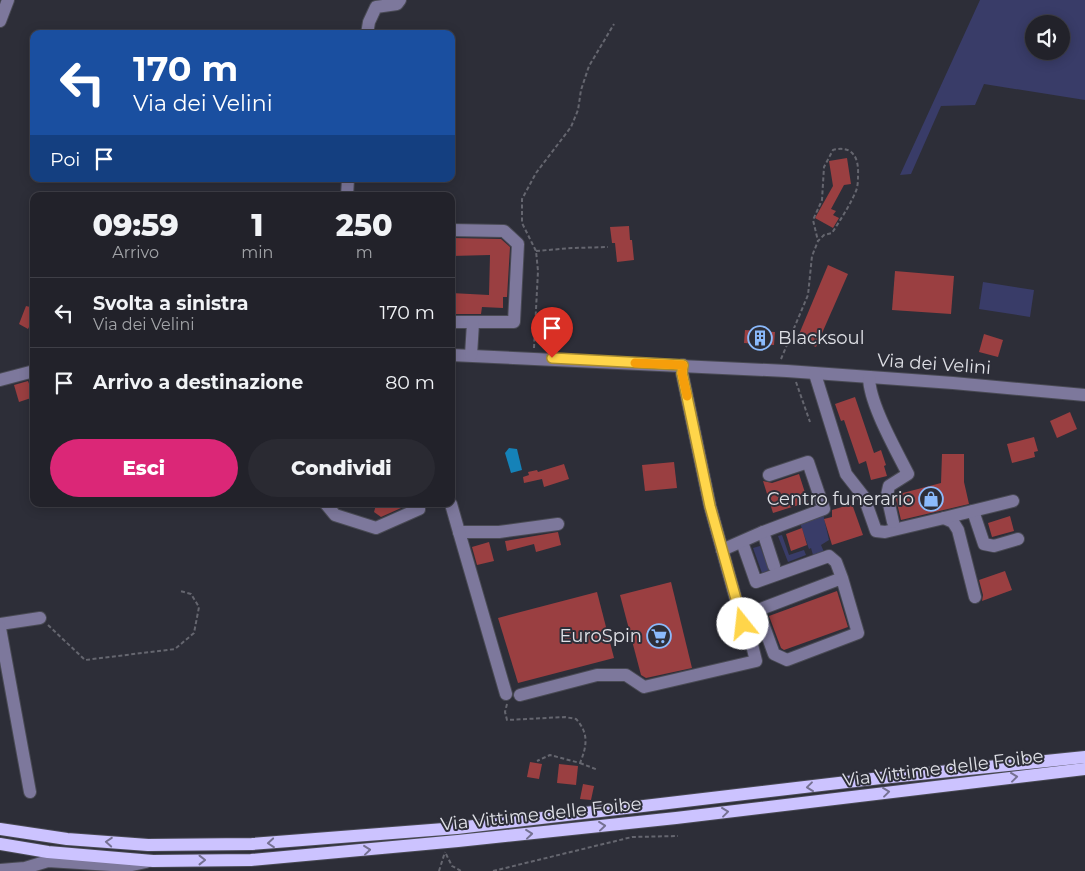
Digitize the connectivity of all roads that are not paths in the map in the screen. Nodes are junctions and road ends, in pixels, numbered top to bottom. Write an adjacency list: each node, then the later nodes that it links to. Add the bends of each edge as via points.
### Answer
1 (8, 0): 3 (street)
2 (400, 0): 4 (street, via 397,4 376,7)
3 (0, 21)
4 (368, 30)
5 (455, 230): 7 (street, via 504,231 518,244 514,322)
6 (455, 322): 7 (street)
7 (473, 323): 9 (street)
8 (455, 354): 9 (street, Via dei Velini)
9 (471, 355): 10 (street, Via dei Velini)
10 (683, 365): 12 (street, Via dei Velini); 29 (street, via 710,506)
11 (30, 372): 14 (street)
12 (815, 374): 13 (street, Via dei Velini); 22 (street, via 846,474 864,497 876,531 885,532)
13 (869, 377): 15 (street, Via dei Velini); 23 (street, via 885,429 908,474 888,486)
14 (0, 380)
15 (1085, 395)
16 (769, 475): 26 (street, via 808,462 824,509)
17 (1014, 501): 21 (street)
18 (328, 507): 19 (street, via 335,515 376,528)
19 (419, 507)
20 (452, 507): 25 (street)
21 (973, 511): 22 (street); 27 (street, via 984,544 994,546)
22 (944, 518): 32 (street, via 953,522 958,530)
23 (894, 522)
24 (558, 524): 25 (street, via 499,532)
25 (459, 532): 36 (street)
26 (763, 532): 28 (street); 30 (street)
27 (1018, 539)
28 (742, 542): 29 (street); 31 (street, via 756,582 829,556 836,562)
29 (722, 550): 37 (street, via 756,661 644,687 626,675 597,675)
30 (774, 566)
31 (842, 578): 31 (street, via 758,610 774,654 787,660 858,633)
32 (975, 597)
33 (40, 618): 34 (street)
34 (0, 624)
35 (0, 628): 40 (street)
36 (506, 694)
37 (520, 695)
38 (1085, 757): 41 (main road, Via Vittime delle Foibe, one-way to 41, via 457,828 252,844 148,845)
39 (1085, 769): 43 (main road, Via Vittime delle Foibe, one-way to 39, via 251,860 458,841)
40 (30, 792)
41 (0, 830)
42 (0, 844): 43 (main road, Via Vittime delle Foibe, via 48,852)
43 (153, 861): 44 (street, via 127,866 48,861 25,868)
44 (0, 870)

